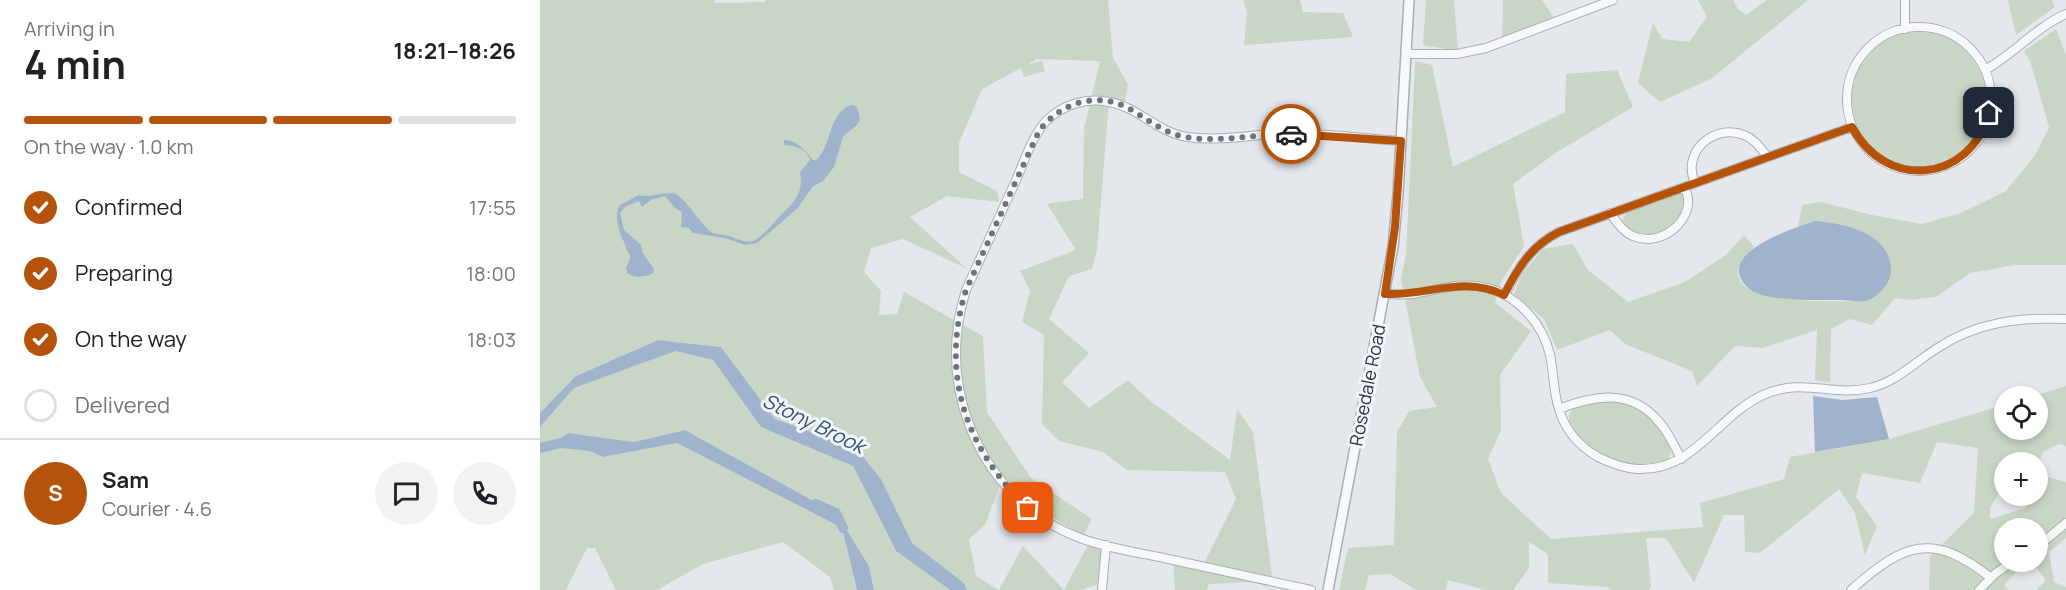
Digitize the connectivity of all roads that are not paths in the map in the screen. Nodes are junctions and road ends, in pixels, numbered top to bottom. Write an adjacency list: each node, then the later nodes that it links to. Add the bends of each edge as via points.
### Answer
1 (1409, 0): 6 (street, Rosedale Road)
2 (1613, 0): 6 (street, via 1472,51)
3 (1905, 0): 5 (street)
4 (2066, 14): 7 (street)
5 (1905, 29): 7 (street, via 1925,28 1955,37 1971,50); 8 (street, via 1873,43 1854,67 1846,97)
6 (1406, 54): 9 (street, Rosedale Road)
7 (1985, 70): 8 (street, via 1991,102 1987,123 1971,149 1944,167 1912,171 1890,165 1863,146)
8 (1852, 127): 10 (street)
9 (1401, 141): 14 (street, Rosedale Road); 21 (street, via 1290,134 1221,139 1185,136 1162,129 1120,105 1100,100 1070,105 1052,116 1039,131 966,290 957,327 956,370 972,432 1003,482 1028,508 1053,525)
10 (1768, 157): 11 (street); 11 (street, via 1744,135 1718,134 1703,142 1693,155)
11 (1695, 183): 12 (street)
12 (1685, 187): 13 (street); 13 (street, via 1686,211 1678,225 1665,235 1648,239 1633,236)
13 (1610, 213): 15 (street, via 1539,244 1522,262)
14 (1385, 294): 15 (street, via 1412,294 1465,285); 26 (street, Rosedale Road)
15 (1504, 295): 17 (street, via 1526,310 1543,336 1550,353)
16 (2066, 319): 18 (street, via 2014,319 1979,327 1943,344 1895,378 1872,388 1849,391 1797,386 1773,391 1742,408)
17 (1559, 409): 18 (street, via 1575,438 1606,461 1648,469); 18 (street, via 1602,397 1633,402 1660,422)
18 (1682, 459)
19 (2066, 523): 20 (street)
20 (2048, 538)
21 (1106, 546): 24 (street); 25 (street)
22 (1999, 572): 23 (street)
23 (1991, 578): 27 (street, via 1971,561 1951,552 1917,549 1887,560); 28 (street)
24 (1102, 590)
25 (1311, 590)
26 (1328, 590)
27 (1851, 590)
28 (1979, 590)

